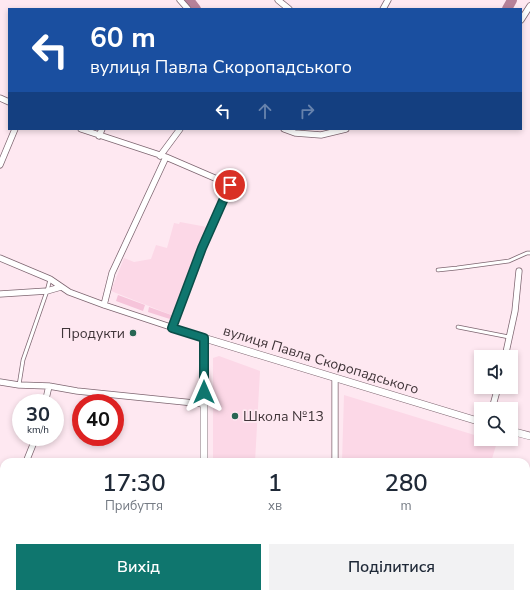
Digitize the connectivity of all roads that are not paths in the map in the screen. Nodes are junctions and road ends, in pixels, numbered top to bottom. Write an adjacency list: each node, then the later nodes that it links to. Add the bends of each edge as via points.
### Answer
1 (180, 0): 4 (street)
2 (278, 0): 5 (street)
3 (530, 6): 6 (street)
4 (187, 8)
5 (288, 8)
6 (522, 18)
7 (15, 130): 16 (street)
8 (84, 130): 13 (street)
9 (102, 130): 13 (street)
10 (179, 130): 14 (street)
11 (287, 130): 12 (street, via 321,135)
12 (342, 130)
13 (99, 136): 14 (street)
14 (160, 156): 15 (street)
15 (166, 157): 25 (street, via 112,273); 27 (street, via 230,185 202,248)
16 (0, 165)
17 (530, 253): 19 (lane, via 509,261)
18 (0, 258): 21 (street, вулиця Павла Скоропадського)
19 (438, 270)
20 (519, 271): 28 (street)
21 (50, 279): 22 (street, вулиця Павла Скоропадського); 23 (lane)
22 (61, 287): 23 (street); 25 (street, вулиця Павла Скоропадського)
23 (47, 291): 24 (street); 33 (lane, via 23,360)
24 (0, 294)
25 (104, 305): 27 (street, вулиця Павла Скоропадського)
26 (458, 327): 28 (lane)
27 (172, 328): 29 (street, вулиця Павла Скоропадського)
28 (509, 337): 30 (street)
29 (204, 338): 31 (street, вулиця Павла Скоропадського); 36 (street)
30 (506, 350)
31 (336, 378): 37 (street, вулиця Павла Скоропадського); 43 (street)
32 (0, 382): 33 (street)
33 (19, 385): 34 (street)
34 (49, 386): 35 (street); 36 (street)
35 (48, 394)
36 (204, 404): 42 (street)
37 (474, 420)
38 (518, 432): 39 (street)
39 (530, 436)
40 (32, 446): 41 (street)
41 (28, 458)
42 (204, 458)
43 (335, 458)

